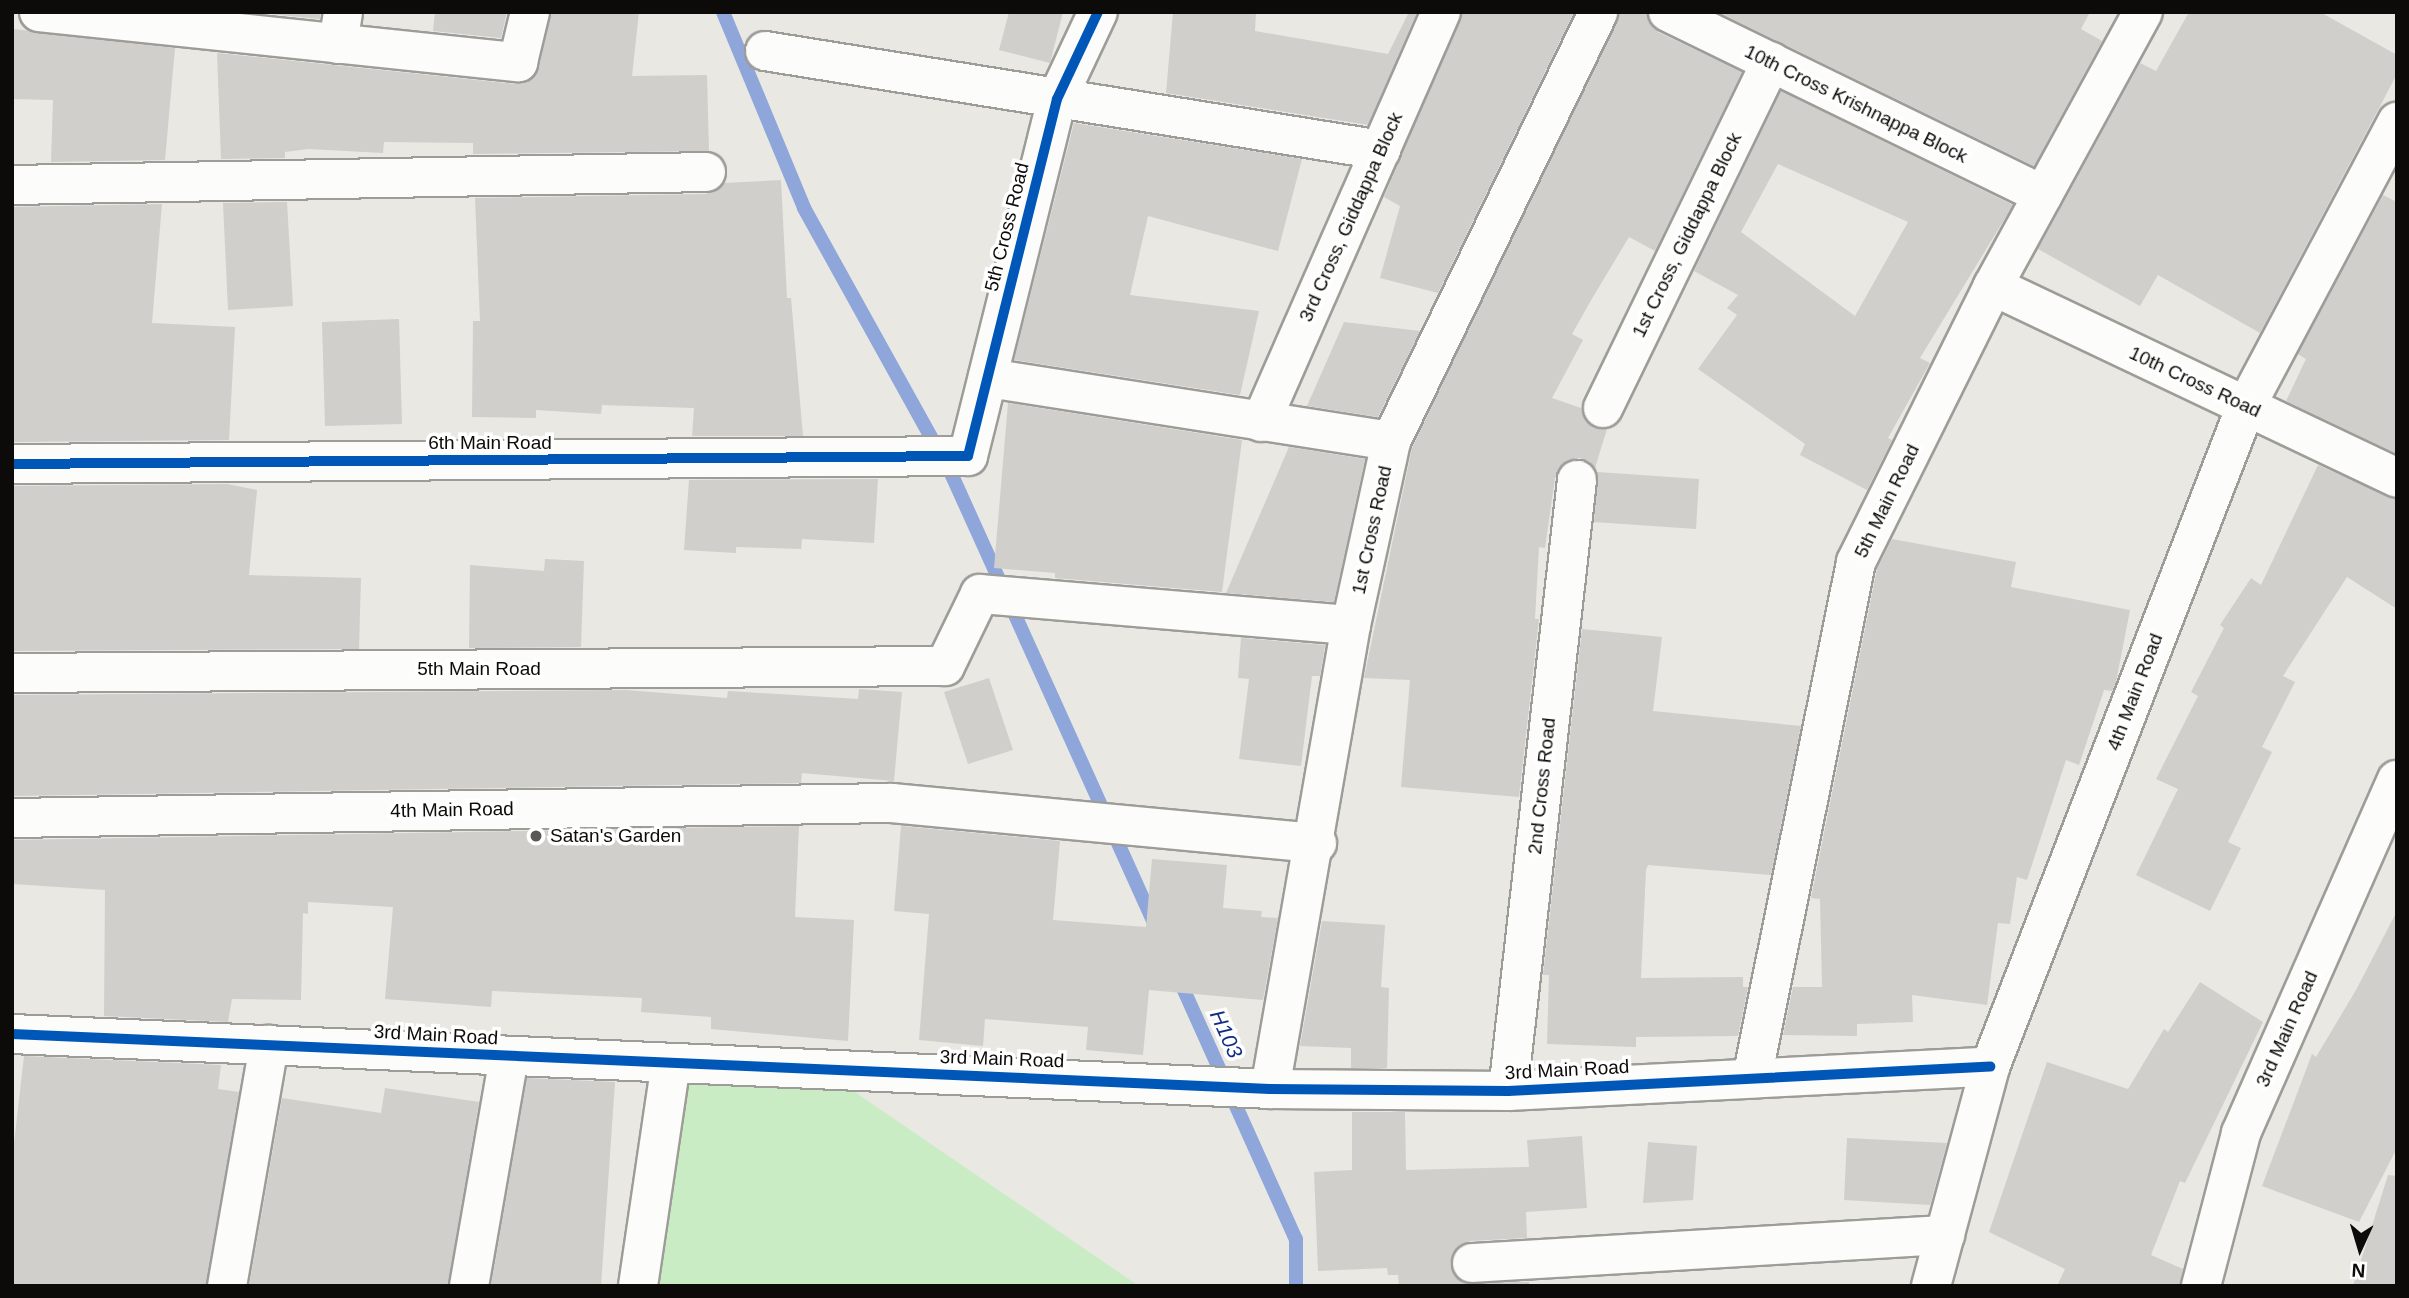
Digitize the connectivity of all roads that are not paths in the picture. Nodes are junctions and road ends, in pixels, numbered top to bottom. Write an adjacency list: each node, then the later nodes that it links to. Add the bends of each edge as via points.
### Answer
1 (39, 12): 8 (street)
2 (530, 12): 9 (street, via 518,62)
3 (1098, 12): 12 (street, 5th Cross Road)
4 (1441, 12): 14 (street, 3rd Cross, Giddappa Block)
5 (1598, 12): 23 (street, 1st Cross Road)
6 (1668, 12): 11 (street, 10th Cross Krishnappa Block)
7 (2139, 14): 17 (street, 5th Main Road)
8 (178, 20): 9 (street)
9 (340, 28)
10 (765, 51): 12 (street)
11 (1771, 62): 17 (street, 10th Cross Krishnappa Block); 21 (street, 1st Cross, Giddappa Block)
12 (1057, 99): 14 (street); 19 (street, 5th Cross Road)
13 (2397, 122): 20 (street, 4th Main Road)
14 (1381, 150): 22 (street, 3rd Cross, Giddappa Block)
15 (706, 172): 16 (street)
16 (12, 185)
17 (2043, 195): 18 (street, 5th Main Road)
18 (1993, 286): 20 (street, 10th Cross Road); 38 (street, 5th Main Road, via 1856,562)
19 (988, 378): 22 (street); 24 (street, 5th Cross Road)
20 (2246, 406): 26 (street, 10th Cross Road); 37 (street, 4th Main Road)
21 (1603, 408)
22 (1261, 422): 23 (street)
23 (1391, 441): 28 (street, 1st Cross Road)
24 (968, 457): 25 (street, 6th Main Road)
25 (12, 464)
26 (2397, 478)
27 (1577, 480): 40 (street, 2nd Cross Road)
28 (1351, 625): 29 (street, 5th Main Road, via 979,594 945,666); 32 (street, 1st Cross Road)
29 (12, 673)
30 (2397, 780): 47 (street, 3rd Main Road, via 2241,1133)
31 (12, 818): 32 (street, 4th Main Road, via 892,803)
32 (1317, 843): 39 (street, 1st Cross Road)
33 (13, 1036): 34 (street, 3rd Main Road)
34 (269, 1045): 35 (street, 3rd Main Road); 43 (street)
35 (509, 1056): 36 (street, 3rd Main Road); 44 (street)
36 (671, 1062): 39 (street, 3rd Main Road); 45 (street)
37 (1990, 1068): 38 (street, 3rd Main Road); 41 (street, 4th Main Road)
38 (1752, 1077): 40 (street, 3rd Main Road)
39 (1261, 1088): 40 (street, 3rd Main Road)
40 (1508, 1091)
41 (1945, 1235): 42 (street); 46 (street, 4th Main Road)
42 (1472, 1263)
43 (227, 1286)
44 (469, 1286)
45 (638, 1286)
46 (1931, 1286)
47 (2201, 1286)

